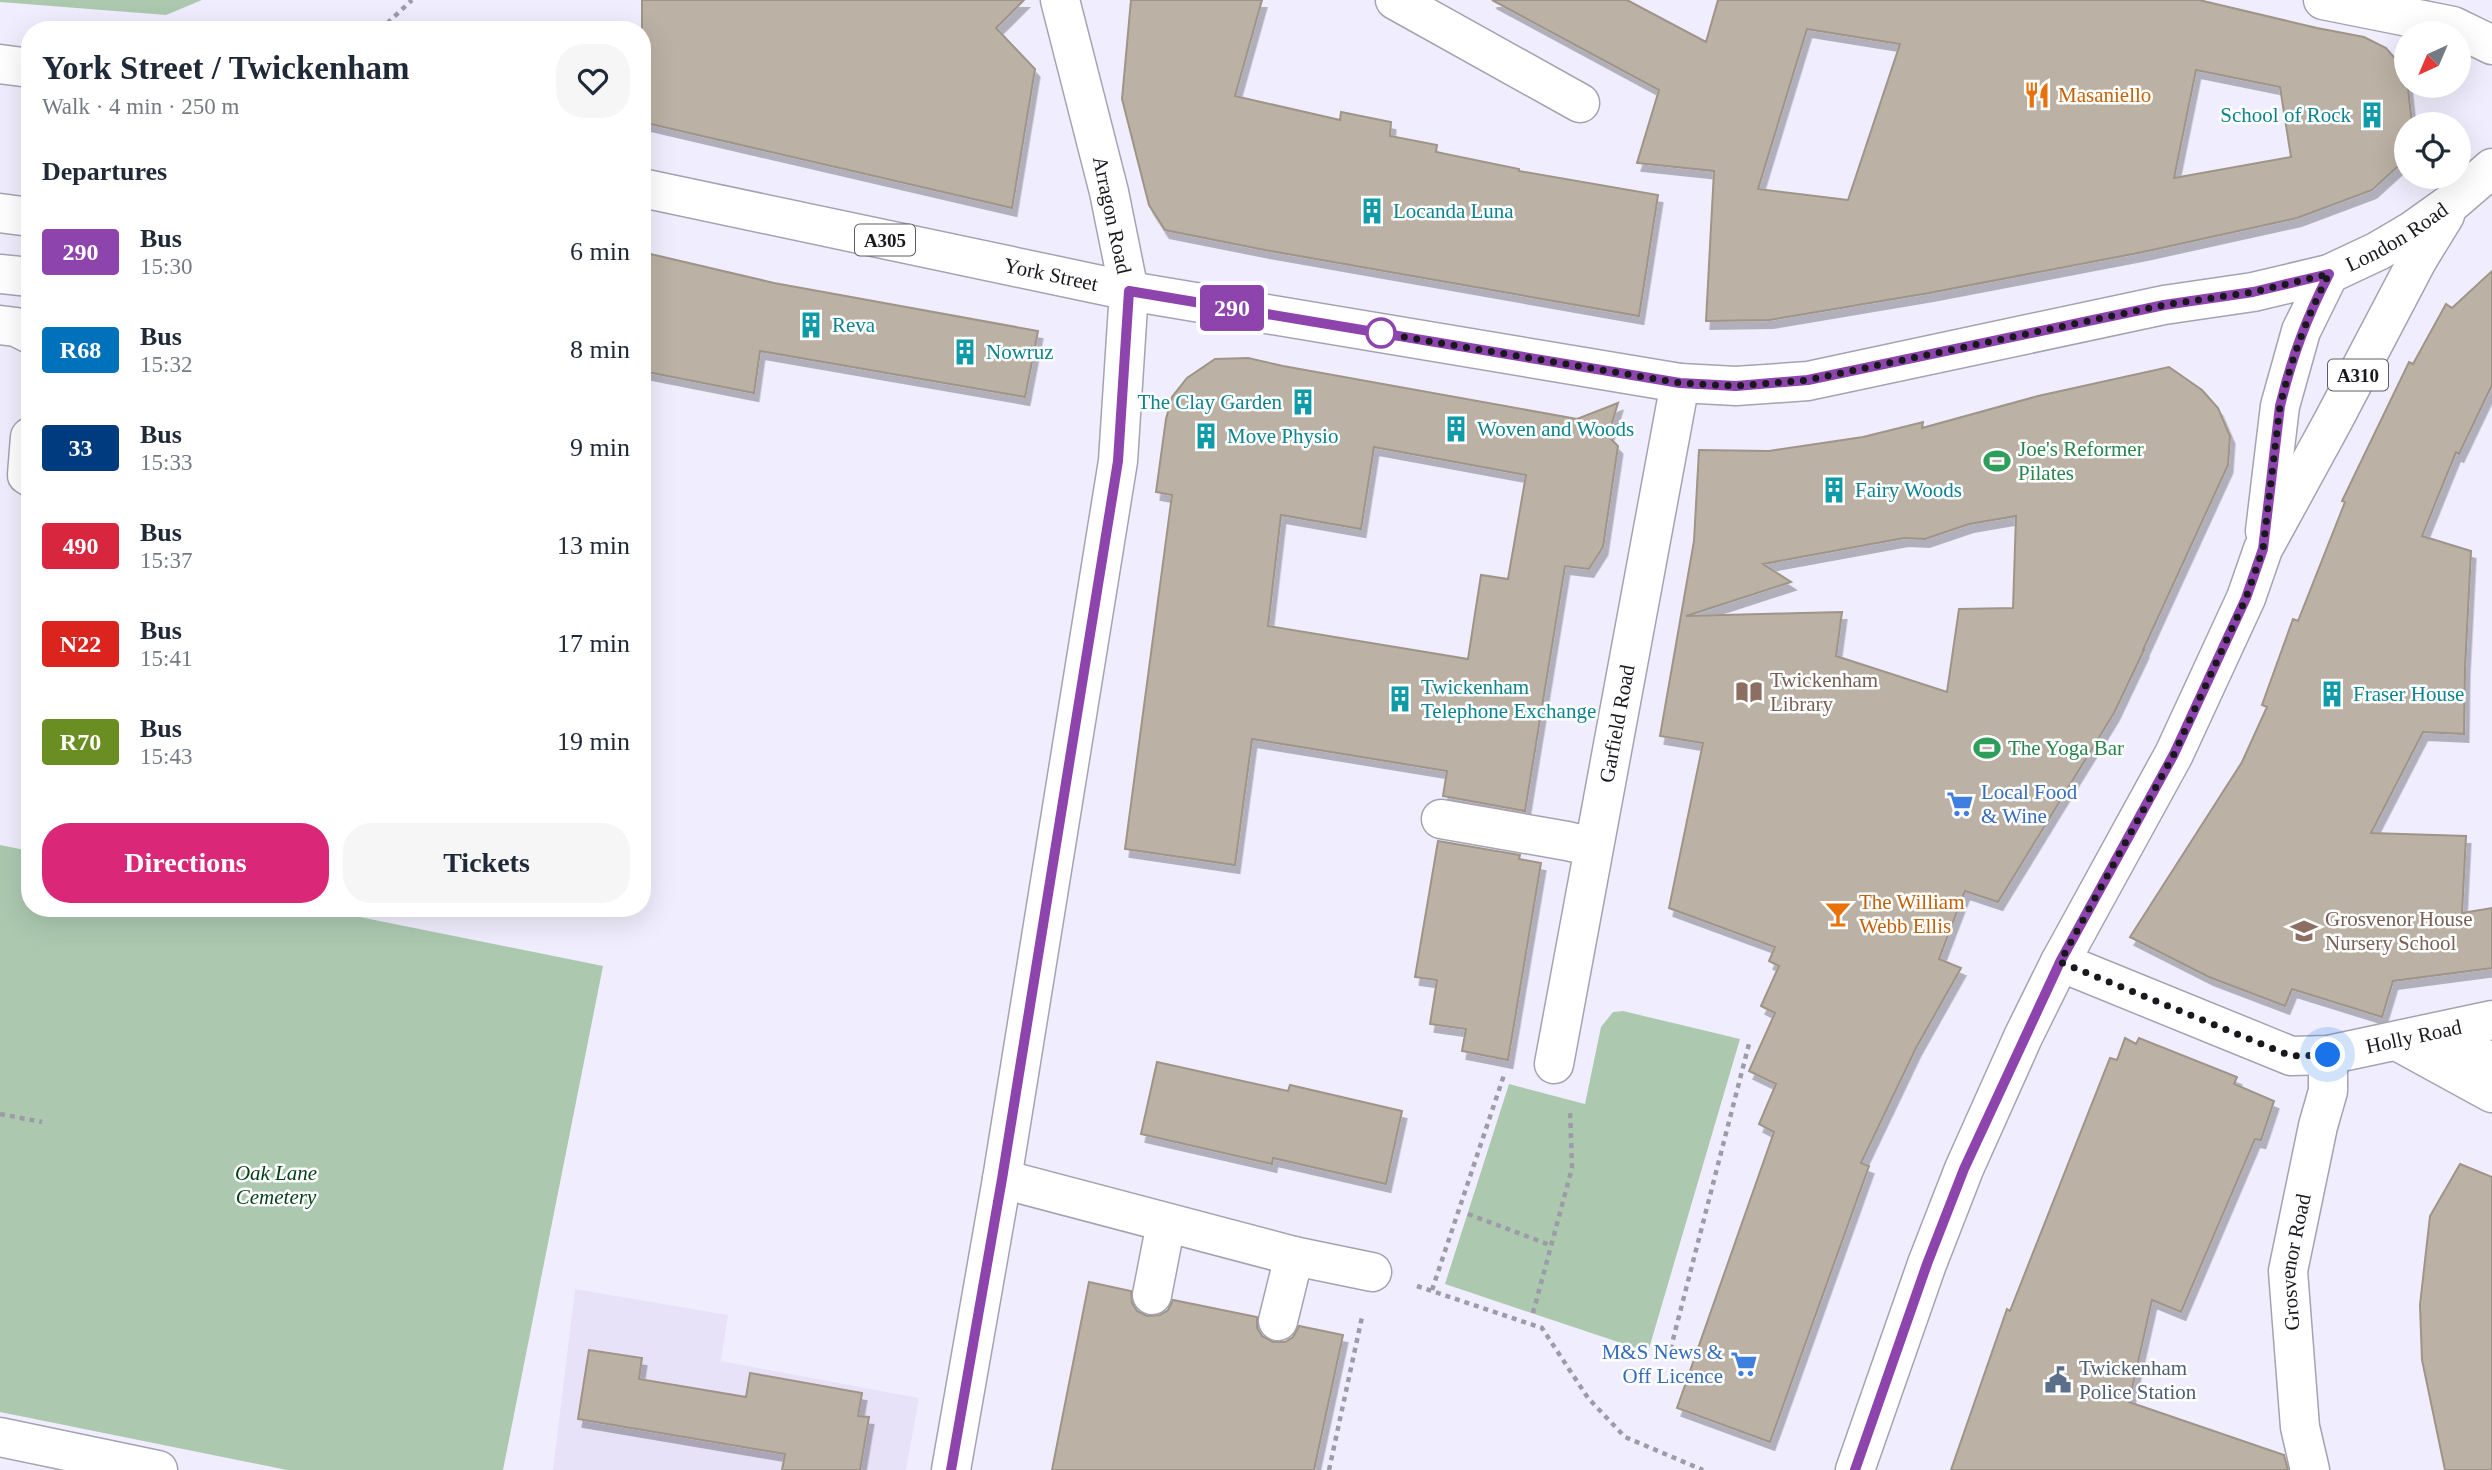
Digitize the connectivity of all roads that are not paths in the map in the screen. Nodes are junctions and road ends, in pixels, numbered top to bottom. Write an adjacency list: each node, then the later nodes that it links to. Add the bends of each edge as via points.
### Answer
1 (1060, 0): 16 (main road, Arragon Road)
2 (1395, 0): 7 (main road)
3 (2323, 0): 4 (main road, via 2453,26)
4 (2492, 45)
5 (0, 64): 6 (main road)
6 (21, 67)
7 (1580, 103)
8 (2492, 168): 10 (main road, London Road / A310)
9 (651, 190): 16 (main road, York Street / A305)
10 (2454, 201): 14 (main road, London Road / A310, via 2378,251); 20 (main road, London Road / A310, via 2418,259)
11 (0, 213): 12 (main road)
12 (21, 216)
13 (0, 274): 15 (main road)
14 (2329, 274): 19 (main road, York Street / A305, via 1808,380 1736,386); 20 (main road, London Road / A310, via 2301,331 2280,406)
15 (21, 276)
16 (1129, 291): 19 (main road, York Street / A305); 30 (main road, Arragon Road, via 1118,461)
17 (0, 325): 18 (main road)
18 (21, 330)
19 (1680, 383): 22 (main road, Garfield Road)
20 (2263, 549): 23 (main road, London Road / A310, via 2246,598 2174,754)
21 (1441, 819): 22 (main road)
22 (1592, 848): 28 (main road, Garfield Road)
23 (2060, 962): 26 (main road, Holly Road, via 2291,1056); 39 (main road, London Road / A310, via 1964,1169)
24 (2492, 1020): 25 (main road, Holly Road)
25 (2415, 1036): 26 (main road, Holly Road); 27 (main road); 29 (main road)
26 (2328, 1055): 40 (main road, Grosvenor Road, via 2328,1091 2288,1271 2300,1427)
27 (2492, 1062)
28 (1554, 1065)
29 (2492, 1093)
30 (1002, 1179): 31 (main road); 38 (main road, Arragon Road)
31 (1166, 1223): 32 (main road); 34 (main road)
32 (1294, 1256): 33 (main road); 35 (main road)
33 (1372, 1272)
34 (1152, 1295)
35 (1278, 1321)
36 (0, 1437): 37 (main road)
37 (158, 1470)
38 (951, 1470)
39 (1855, 1470)
40 (2310, 1470)

